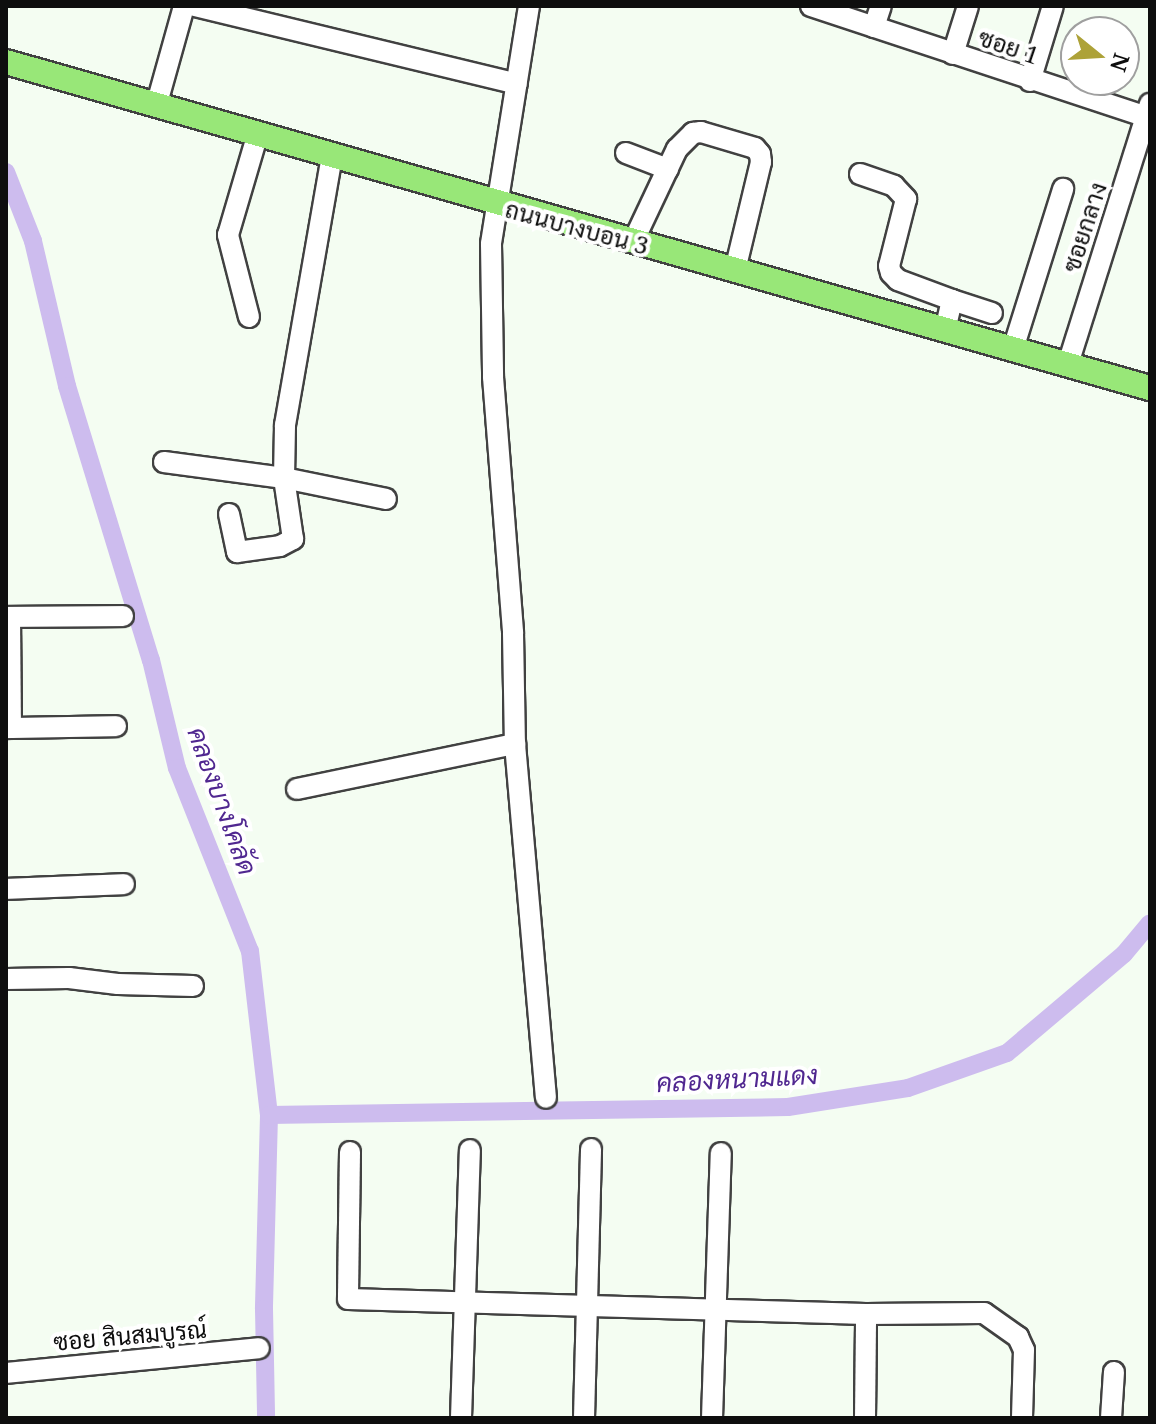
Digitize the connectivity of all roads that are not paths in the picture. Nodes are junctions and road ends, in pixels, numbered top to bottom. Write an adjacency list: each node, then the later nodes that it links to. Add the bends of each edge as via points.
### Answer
1 (184, 6): 13 (street)
2 (195, 6): 12 (street)
3 (529, 6): 12 (street)
4 (811, 6): 8 (street, ซอย 1)
5 (881, 6): 8 (street)
6 (968, 6): 9 (street)
7 (1053, 6): 11 (street)
8 (874, 27): 9 (street, ซอย 1)
9 (953, 54): 11 (street, ซอย 1)
10 (6, 62): 13 (main road, ถนนบางบอน 3)
11 (1030, 81): 14 (street, ซอย 1)
12 (517, 84): 21 (street)
13 (157, 103): 15 (main road, ถนนบางบอน 3)
14 (1149, 113): 29 (street, ซอยกลาง)
15 (258, 133): 17 (main road, ถนนบางบอน 3); 26 (street, via 228,235)
16 (626, 153): 18 (street)
17 (332, 155): 21 (main road, ถนนบางบอน 3); 32 (street, via 285,425)
18 (668, 169): 22 (street); 23 (street, via 677,149 693,133 755,148 760,154)
19 (860, 174): 24 (street, via 894,186 906,199 891,273)
20 (1063, 189): 28 (street)
21 (496, 204): 22 (main road, ถนนบางบอน 3); 39 (street, via 491,244 493,377 513,633)
22 (633, 242): 23 (main road, ถนนบางบอน 3)
23 (735, 270): 27 (main road, ถนนบางบอน 3)
24 (952, 300): 25 (street); 27 (street)
25 (992, 313)
26 (249, 317)
27 (945, 330): 28 (main road, ถนนบางบอน 3)
28 (1013, 349): 29 (main road, ถนนบางบอน 3)
29 (1068, 364): 30 (main road, ถนนบางบอน 3)
30 (1150, 388)
31 (164, 462): 32 (street)
32 (284, 478): 33 (street); 34 (street, via 291,542 237,552)
33 (386, 499)
34 (229, 514)
35 (123, 616): 36 (street)
36 (8, 617): 38 (street)
37 (116, 726): 38 (street)
38 (8, 728)
39 (515, 744): 40 (street); 45 (street)
40 (297, 789)
41 (124, 884): 42 (street)
42 (6, 889)
43 (6, 979): 44 (street)
44 (193, 986)
45 (546, 1098)
46 (591, 1149): 51 (street)
47 (470, 1150): 50 (street)
48 (350, 1152): 50 (street, via 348,1299)
49 (721, 1153): 52 (street)
50 (464, 1303): 51 (street); 57 (street)
51 (587, 1306): 52 (street); 58 (street)
52 (715, 1310): 53 (street); 59 (street)
53 (866, 1314): 60 (street); 61 (street, via 984,1313 1001,1322 1024,1350)
54 (259, 1348): 56 (street, ซอย สินสมบูรณ์)
55 (1114, 1372): 62 (street)
56 (6, 1373)
57 (461, 1418)
58 (584, 1418)
59 (712, 1418)
60 (865, 1418)
61 (1022, 1418)
62 (1111, 1418)

